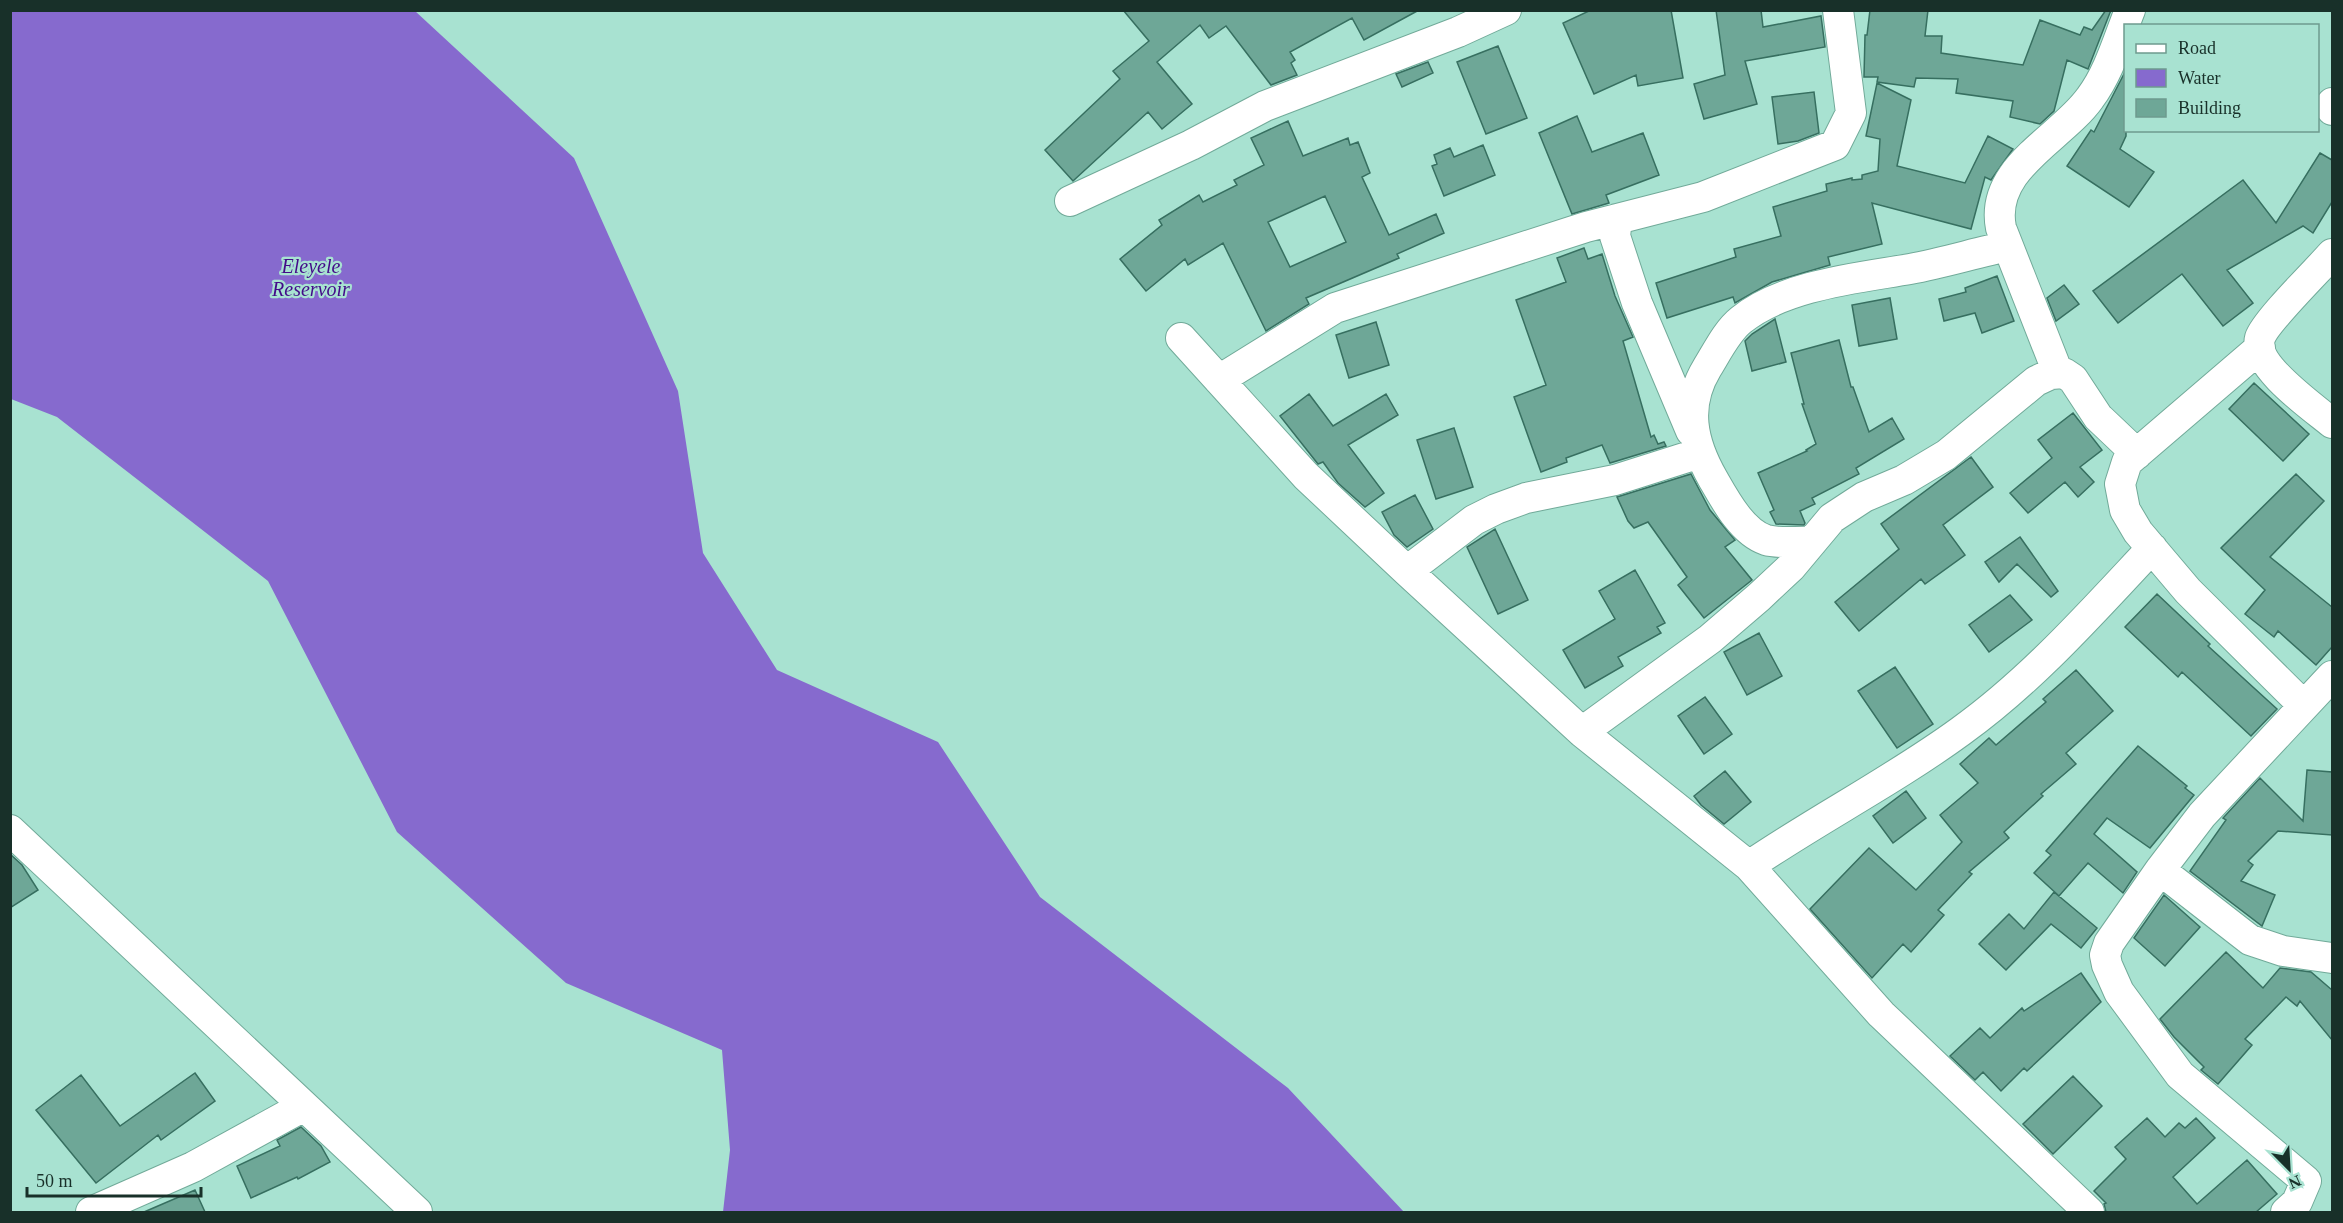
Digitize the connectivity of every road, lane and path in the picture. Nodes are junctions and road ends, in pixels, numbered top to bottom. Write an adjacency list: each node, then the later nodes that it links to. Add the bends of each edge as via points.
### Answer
1 (1506, 10): 6 (street, via 1265,106)
2 (1838, 10): 7 (street, via 1851,112 1835,145 1703,198)
3 (2124, 26): 8 (street, via 2106,73 2090,99 2015,173 2002,197 1998,214)
4 (2332, 103): 5 (street)
5 (2332, 110)
6 (1070, 201)
7 (1617, 219): 13 (street, via 1335,308); 15 (street, via 1615,236 1637,303)
8 (2008, 246): 12 (street); 15 (street, via 1826,283 1763,305 1740,321 1698,383 1694,405)
9 (2332, 254): 11 (street, via 2269,324 2260,338)
10 (1181, 338): 13 (street)
11 (2260, 348): 14 (street, via 2264,360 2280,379); 16 (street)
12 (2058, 373): 16 (street, via 2073,379 2097,417); 17 (street, via 2036,381 1946,455 1832,518)
13 (1219, 380): 19 (street, via 1306,476)
14 (2332, 423)
15 (1697, 444): 17 (street, via 1733,514 1759,537); 19 (street, via 1615,480 1526,498 1496,509 1474,520)
16 (2137, 454): 18 (street, via 2127,462 2120,484 2126,510)
17 (1812, 542): 22 (street, via 1791,567 1710,639)
18 (2152, 548): 21 (street, via 2188,591); 24 (street, via 2048,658 1962,731)
19 (1407, 571): 22 (street)
20 (2332, 676): 21 (street)
21 (2304, 706): 25 (street, via 2202,815)
22 (1582, 732): 24 (street)
23 (10, 830): 27 (street)
24 (1749, 866): 30 (street, via 1881,1014)
25 (2160, 870): 26 (street, via 2250,940 2283,951); 31 (street, via 2109,943 2107,965 2119,992 2180,1075 2306,1181 2297,1202)
26 (2332, 958)
27 (304, 1106): 28 (street, via 193,1167); 29 (street)
28 (92, 1212)
29 (417, 1212)
30 (2089, 1212)
31 (2286, 1212)

